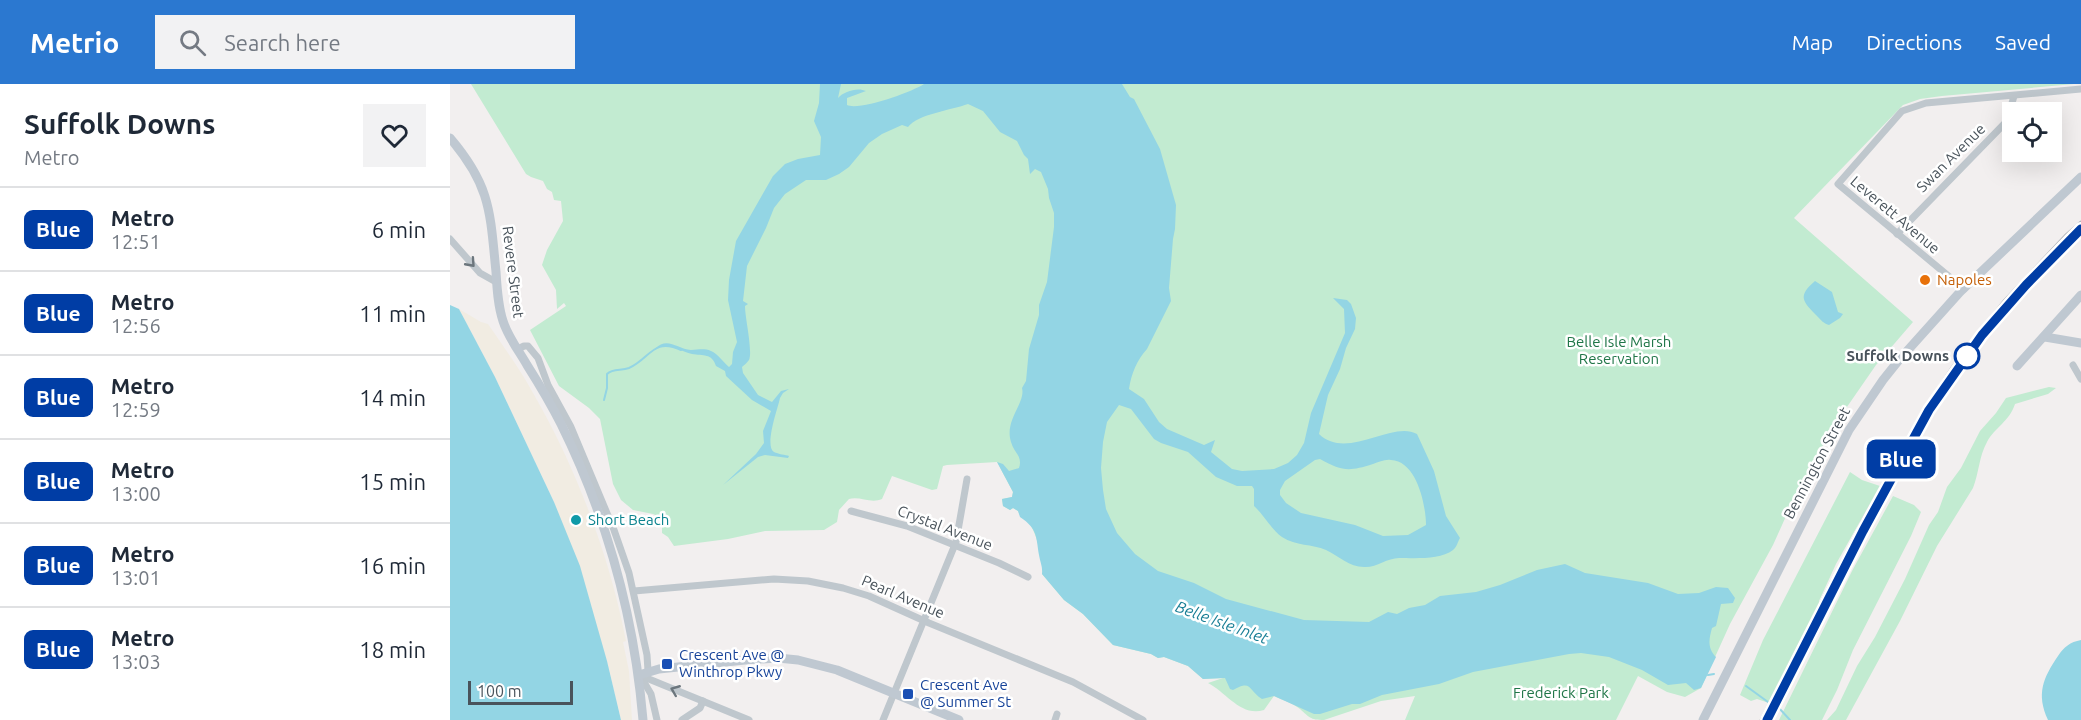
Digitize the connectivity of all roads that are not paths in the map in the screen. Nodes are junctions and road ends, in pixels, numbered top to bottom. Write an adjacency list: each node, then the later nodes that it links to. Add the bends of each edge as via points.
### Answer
1 (2081, 89): 2 (street)
2 (2014, 96): 5 (street, Swan Avenue, via 2007,121); 5 (street, Leverett Avenue, via 1926,103 1902,111 1838,184)
3 (450, 138): 7 (main road, Revere Street, via 470,165 486,197)
4 (2081, 177): 8 (main road, Bennington Street)
5 (1898, 234): 8 (street, Leverett Avenue)
6 (450, 239): 7 (street, one-way to 7, via 480,273)
7 (496, 282): 12 (main road, Revere Street, via 502,318)
8 (1964, 289): 32 (main road, Bennington Street, via 1899,360 1850,430)
9 (2081, 295): 10 (main road)
10 (2044, 336): 11 (main road); 13 (main road)
11 (2081, 342)
12 (518, 349): 20 (street, Revere Street, via 527,346 534,352 571,427); 22 (main road, via 561,424 605,531)
13 (2017, 366)
14 (2073, 366): 15 (street)
15 (2081, 379)
16 (967, 478): 18 (street)
17 (851, 511): 18 (street, Crystal Avenue)
18 (955, 545): 19 (street, Crystal Avenue); 21 (street)
19 (1028, 577)
20 (634, 591): 21 (street, Pearl Avenue, via 756,579 808,581 862,594); 22 (street, via 648,658)
21 (924, 621): 23 (street); 31 (street, Pearl Avenue, via 1073,682)
22 (644, 673): 23 (main road, via 788,659 827,666); 24 (street, one-way to 22); 25 (main road); 26 (street)
23 (894, 693): 29 (street); 30 (main road)
24 (703, 701): 27 (street, via 700,708); 28 (street)
25 (643, 720)
26 (657, 720)
27 (682, 720)
28 (749, 720)
29 (883, 720)
30 (959, 720)
31 (1143, 720)
32 (1703, 720)

